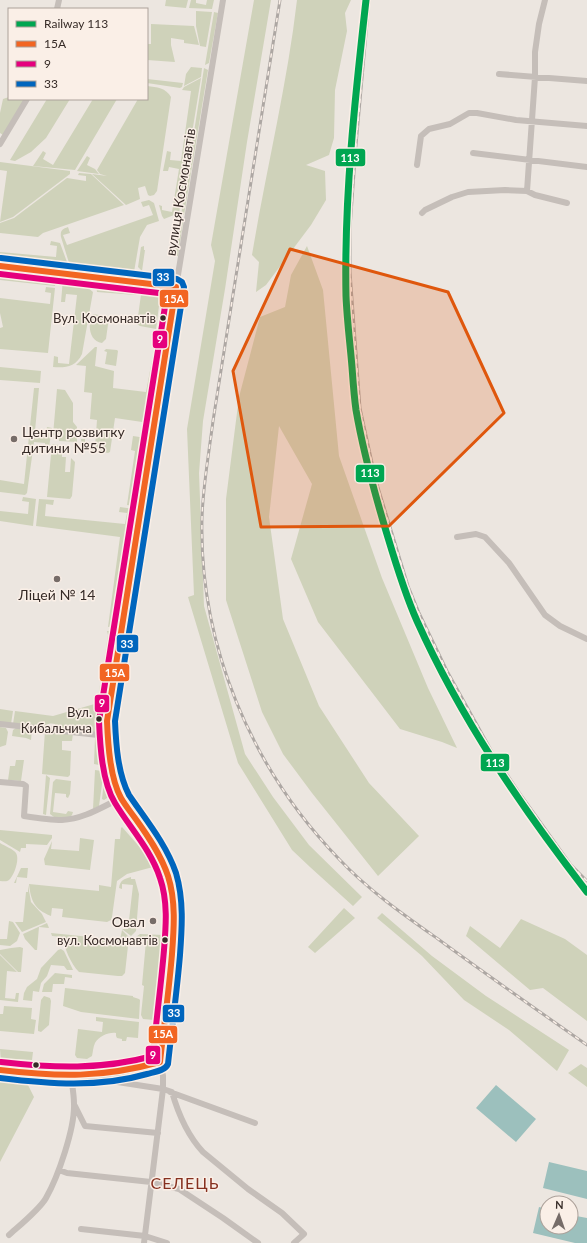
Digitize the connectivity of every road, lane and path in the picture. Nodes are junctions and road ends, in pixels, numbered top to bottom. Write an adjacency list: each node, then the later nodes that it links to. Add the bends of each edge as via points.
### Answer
1 (223, 0): 18 (street, вулиця Космонавтів)
2 (545, 0): 4 (street, via 535,52)
3 (499, 74): 4 (street)
4 (535, 77): 5 (street); 7 (street)
5 (587, 81)
6 (26, 100): 9 (street)
7 (531, 120): 8 (street); 11 (street); 12 (street, via 469,113 450,124 429,129 421,136)
8 (587, 126)
9 (0, 144)
10 (473, 153): 11 (street)
11 (529, 159): 13 (street); 14 (street)
12 (417, 165)
13 (587, 166)
14 (527, 192): 15 (street); 16 (street, via 468,192 452,197)
15 (567, 203)
16 (422, 213)
17 (0, 266): 18 (street)
18 (176, 287): 22 (street, вулиця Космонавтів, via 109,704)
19 (457, 537): 20 (street, via 476,534 484,537 509,564 545,615 560,626)
20 (587, 639)
21 (0, 724): 22 (street)
22 (107, 736): 24 (street, вулиця Космонавтів)
23 (0, 782): 24 (street, via 26,786 24,816 62,820 74,818)
24 (121, 798): 25 (street, вулиця Космонавтів, via 164,865 172,896 174,933)
25 (160, 1062): 27 (street, via 118,1073); 28 (street, вулиця Космонавтів)
26 (0, 1070): 27 (street)
27 (71, 1076): 28 (street); 30 (street)
28 (163, 1089): 29 (street); 32 (street, вулиця Космонавтів)
29 (172, 1092): 31 (street); 41 (street, via 174,1103 196,1145 248,1189 282,1212 304,1234)
30 (74, 1104): 32 (street, via 85,1126); 33 (street, via 68,1144)
31 (255, 1123)
32 (158, 1133): 34 (street, вулиця Космонавтів)
33 (58, 1170): 34 (street); 36 (street, via 46,1199)
34 (151, 1182): 37 (street, вулиця Космонавтів); 40 (street, via 179,1189)
35 (81, 1229): 37 (street)
36 (8, 1235)
37 (145, 1236): 38 (street, вулиця Космонавтів); 39 (street)
38 (144, 1243)
39 (167, 1243)
40 (258, 1243)
41 (294, 1243)

